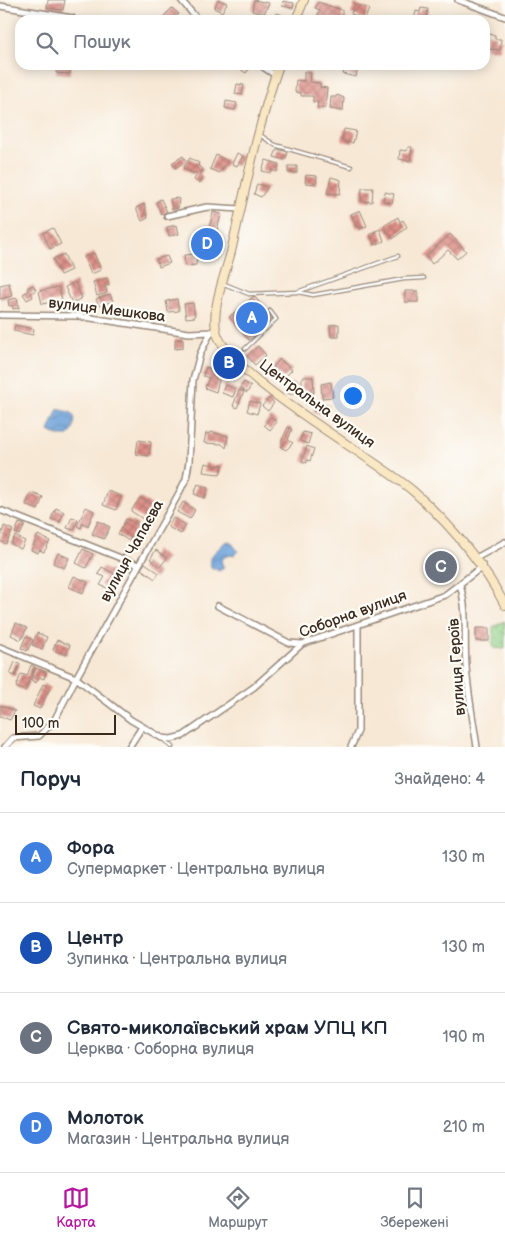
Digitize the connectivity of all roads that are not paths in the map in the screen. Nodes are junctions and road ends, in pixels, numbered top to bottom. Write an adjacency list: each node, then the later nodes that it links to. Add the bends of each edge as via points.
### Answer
1 (181, 0): 6 (street)
2 (304, 0): 7 (street)
3 (458, 0): 8 (street)
4 (0, 6): 5 (street)
5 (54, 15)
6 (194, 15)
7 (298, 15)
8 (505, 17)
9 (268, 70): 11 (street)
10 (277, 70): 11 (street)
11 (275, 75): 12 (street)
12 (259, 134): 13 (lane, via 275,145); 14 (street)
13 (351, 166)
14 (240, 209): 15 (street, via 207,207); 18 (street)
15 (168, 216)
16 (398, 256): 19 (lane)
17 (424, 278): 19 (lane, via 313,295)
18 (222, 283): 19 (lane, via 249,294); 22 (street)
19 (297, 292)
20 (270, 311): 23 (lane, via 276,319)
21 (0, 315): 22 (street, вулиця Мешкова, via 78,316 189,333)
22 (213, 330): 26 (street, Центральна вулиця, via 226,351 264,387 412,490 453,528); 27 (street, вулиця Чапаєва, via 200,354 193,380 186,479)
23 (245, 349)
24 (0, 510): 27 (street)
25 (505, 542): 26 (street)
26 (476, 558): 28 (street, Центральна вулиця)
27 (138, 565): 35 (street, вулиця Чапаєва)
28 (483, 566): 29 (street, Соборна вулиця); 30 (street, Центральна вулиця)
29 (460, 585): 32 (street, Соборна вулиця, via 445,595); 42 (street, вулиця Героїв, via 465,602 466,669)
30 (504, 601)
31 (218, 606): 33 (street, via 288,643)
32 (358, 625): 33 (street, Соборна вулиця); 41 (street, via 358,731)
33 (302, 644): 37 (street, Соборна вулиця, via 254,687 183,736)
34 (0, 647): 35 (street)
35 (76, 678): 36 (street); 38 (street, вулиця Чапаєва, via 47,730 33,737 13,738)
36 (142, 727): 37 (street); 39 (street)
37 (162, 738): 40 (lane)
38 (5, 747)
39 (130, 747)
40 (172, 747)
41 (351, 747)
42 (477, 747)

